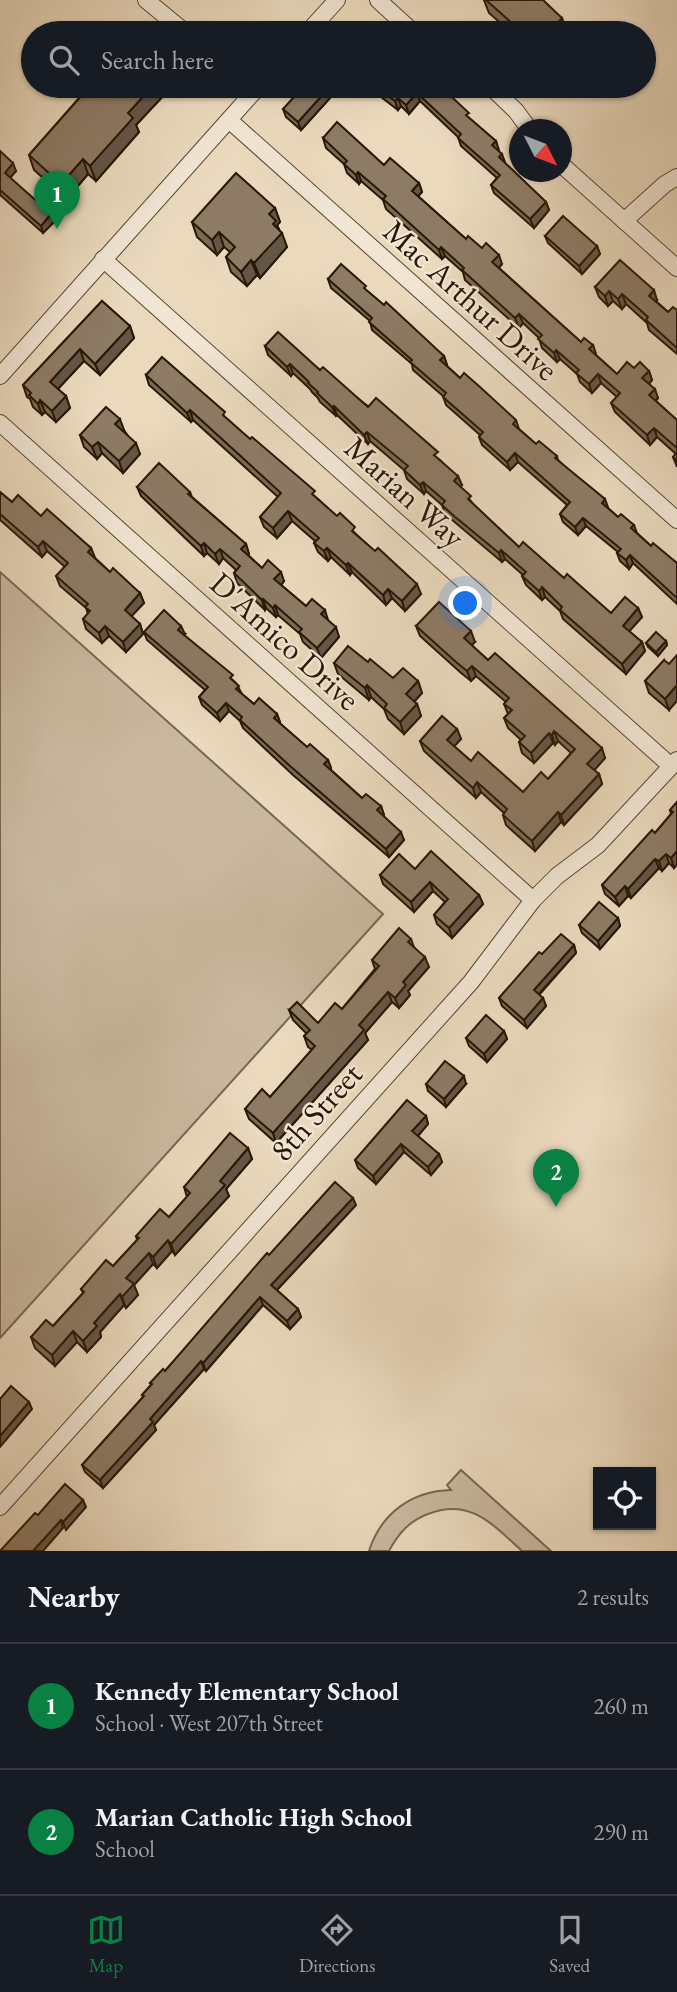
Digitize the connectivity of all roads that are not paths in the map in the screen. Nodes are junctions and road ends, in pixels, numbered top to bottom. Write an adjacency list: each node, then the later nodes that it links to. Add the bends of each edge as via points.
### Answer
1 (146, 0): 4 (street)
2 (337, 0): 5 (street)
3 (377, 0): 6 (street)
4 (171, 21)
5 (318, 21)
6 (401, 21)
7 (246, 98): 10 (street)
8 (502, 98): 9 (street)
9 (522, 119)
10 (229, 120): 14 (street); 18 (street, Mac Arthur Drive)
11 (572, 174): 13 (street)
12 (677, 177): 13 (street)
13 (624, 221): 15 (street)
14 (103, 259): 16 (street); 19 (street, Marian Way)
15 (677, 268)
16 (0, 376)
17 (0, 423): 20 (street, D'Amico Drive)
18 (677, 520)
19 (674, 763): 20 (street, 8th Street, via 598,845)
20 (533, 900): 21 (street, 8th Street, via 471,982)
21 (0, 1507)

